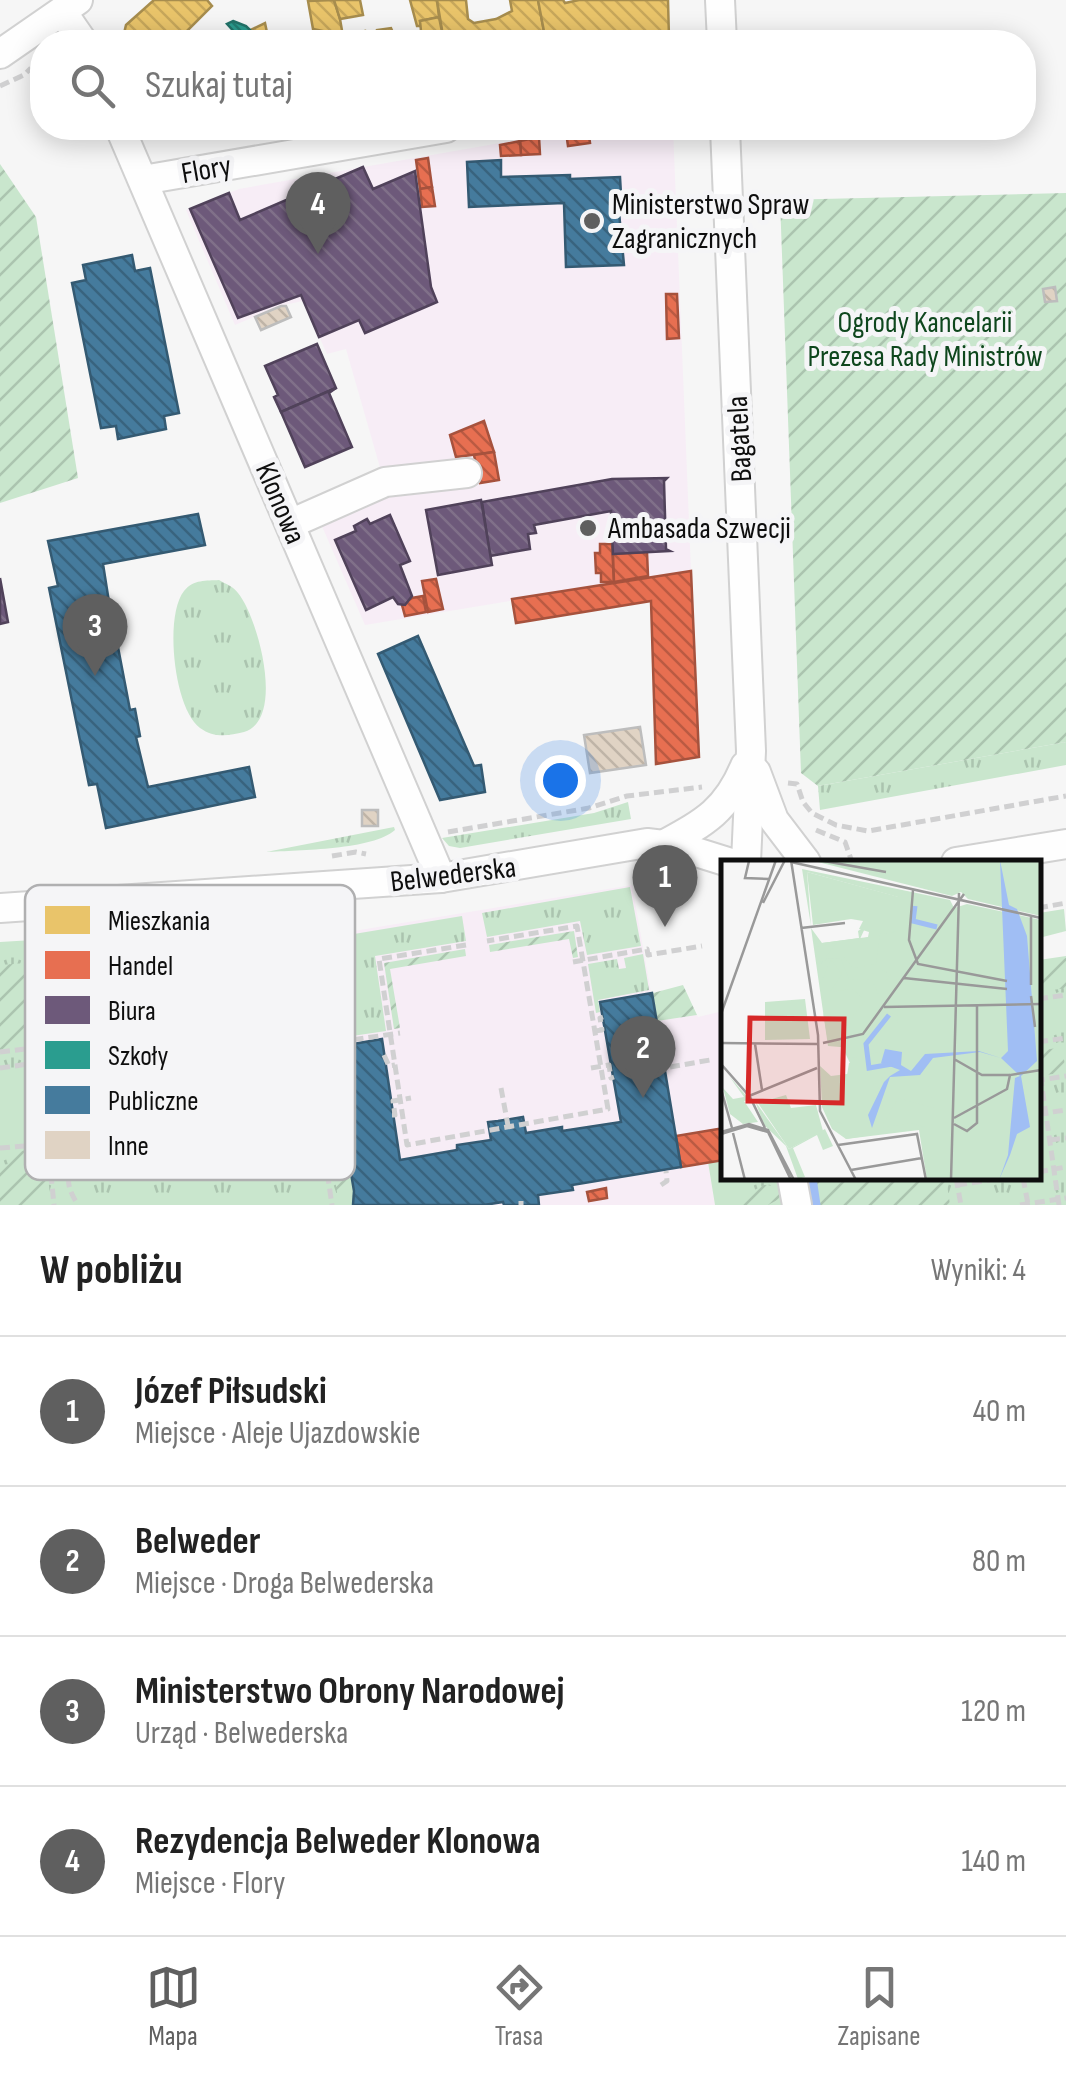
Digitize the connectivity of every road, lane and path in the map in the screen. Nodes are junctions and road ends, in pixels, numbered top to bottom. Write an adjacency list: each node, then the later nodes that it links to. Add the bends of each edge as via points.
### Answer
1 (720, 0): 5 (street)
2 (71, 6): 3 (street); 4 (street)
3 (36, 30)
4 (79, 30)
5 (721, 30)
6 (30, 34): 7 (street)
7 (0, 54)
8 (125, 140): 11 (street, Klonowa)
9 (376, 140): 11 (street, Flory)
10 (726, 140): 14 (street, Bagatela)
11 (143, 180): 13 (street, Klonowa)
12 (466, 473): 13 (street, via 385,482)
13 (290, 524): 27 (street, Klonowa)
14 (752, 751): 19 (street, via 724,806); 23 (street, Bagatela); 24 (street, Bagatela, via 764,799)
15 (780, 782): 17 (path, via 796,784 803,802 823,820 868,830)
16 (706, 787): 18 (path)
17 (1066, 796)
18 (438, 834)
19 (665, 844): 22 (street); 27 (street, Belwederska)
20 (1066, 844): 26 (street)
21 (849, 850): 25 (path)
22 (721, 860)
23 (746, 860)
24 (804, 860)
25 (852, 860)
26 (968, 860)
27 (441, 878): 28 (street, Belwederska)
28 (338, 885)
29 (1066, 903): 31 (path)
30 (25, 906): 32 (street, Belwederska)
31 (1041, 907)
32 (0, 908)
33 (488, 941): 36 (path, via 577,926)
34 (466, 945): 43 (path, via 380,960)
35 (702, 946): 36 (path)
36 (583, 960): 37 (path); 42 (path)
37 (574, 962)
38 (1066, 995): 39 (path)
39 (1041, 999)
40 (602, 1017): 42 (path, via 602,1030)
41 (400, 1032): 43 (path)
42 (595, 1032): 53 (path)
43 (391, 1034): 44 (path); 52 (path)
44 (355, 1039)
45 (1066, 1040): 46 (path)
46 (1041, 1042)
47 (25, 1049): 48 (path)
48 (0, 1052)
49 (384, 1055): 52 (path, via 388,1066)
50 (710, 1060): 54 (path)
51 (25, 1064): 55 (path)
52 (396, 1064): 61 (path)
53 (601, 1066): 56 (path); 58 (path, via 609,1065); 66 (path, via 608,1109)
54 (670, 1067)
55 (0, 1068)
56 (591, 1068)
57 (1066, 1076): 63 (path, via 1041,1080)
58 (614, 1077)
59 (501, 1088): 66 (path)
60 (412, 1098): 61 (path)
61 (400, 1100): 64 (path, via 393,1101); 68 (path, via 407,1145)
62 (1066, 1110): 63 (path)
63 (1042, 1113): 69 (path)
64 (392, 1115)
65 (431, 1129): 68 (path)
66 (508, 1129): 68 (path)
67 (1066, 1138): 69 (path)
68 (433, 1140)
69 (1050, 1140): 73 (path)
70 (25, 1145): 71 (path)
71 (0, 1148)
72 (1066, 1168): 73 (path)
73 (1054, 1170): 75 (path); 82 (path)
74 (666, 1172): 81 (path)
75 (1041, 1172)
76 (52, 1180): 84 (path)
77 (68, 1180): 85 (path)
78 (328, 1180): 86 (path)
79 (792, 1180): 87 (street)
80 (957, 1181): 88 (path)
81 (661, 1185)
82 (1061, 1201): 83 (path)
83 (1028, 1204): 89 (path)
84 (54, 1205)
85 (78, 1205)
86 (332, 1205)
87 (797, 1205)
88 (961, 1205)
89 (1020, 1205)

